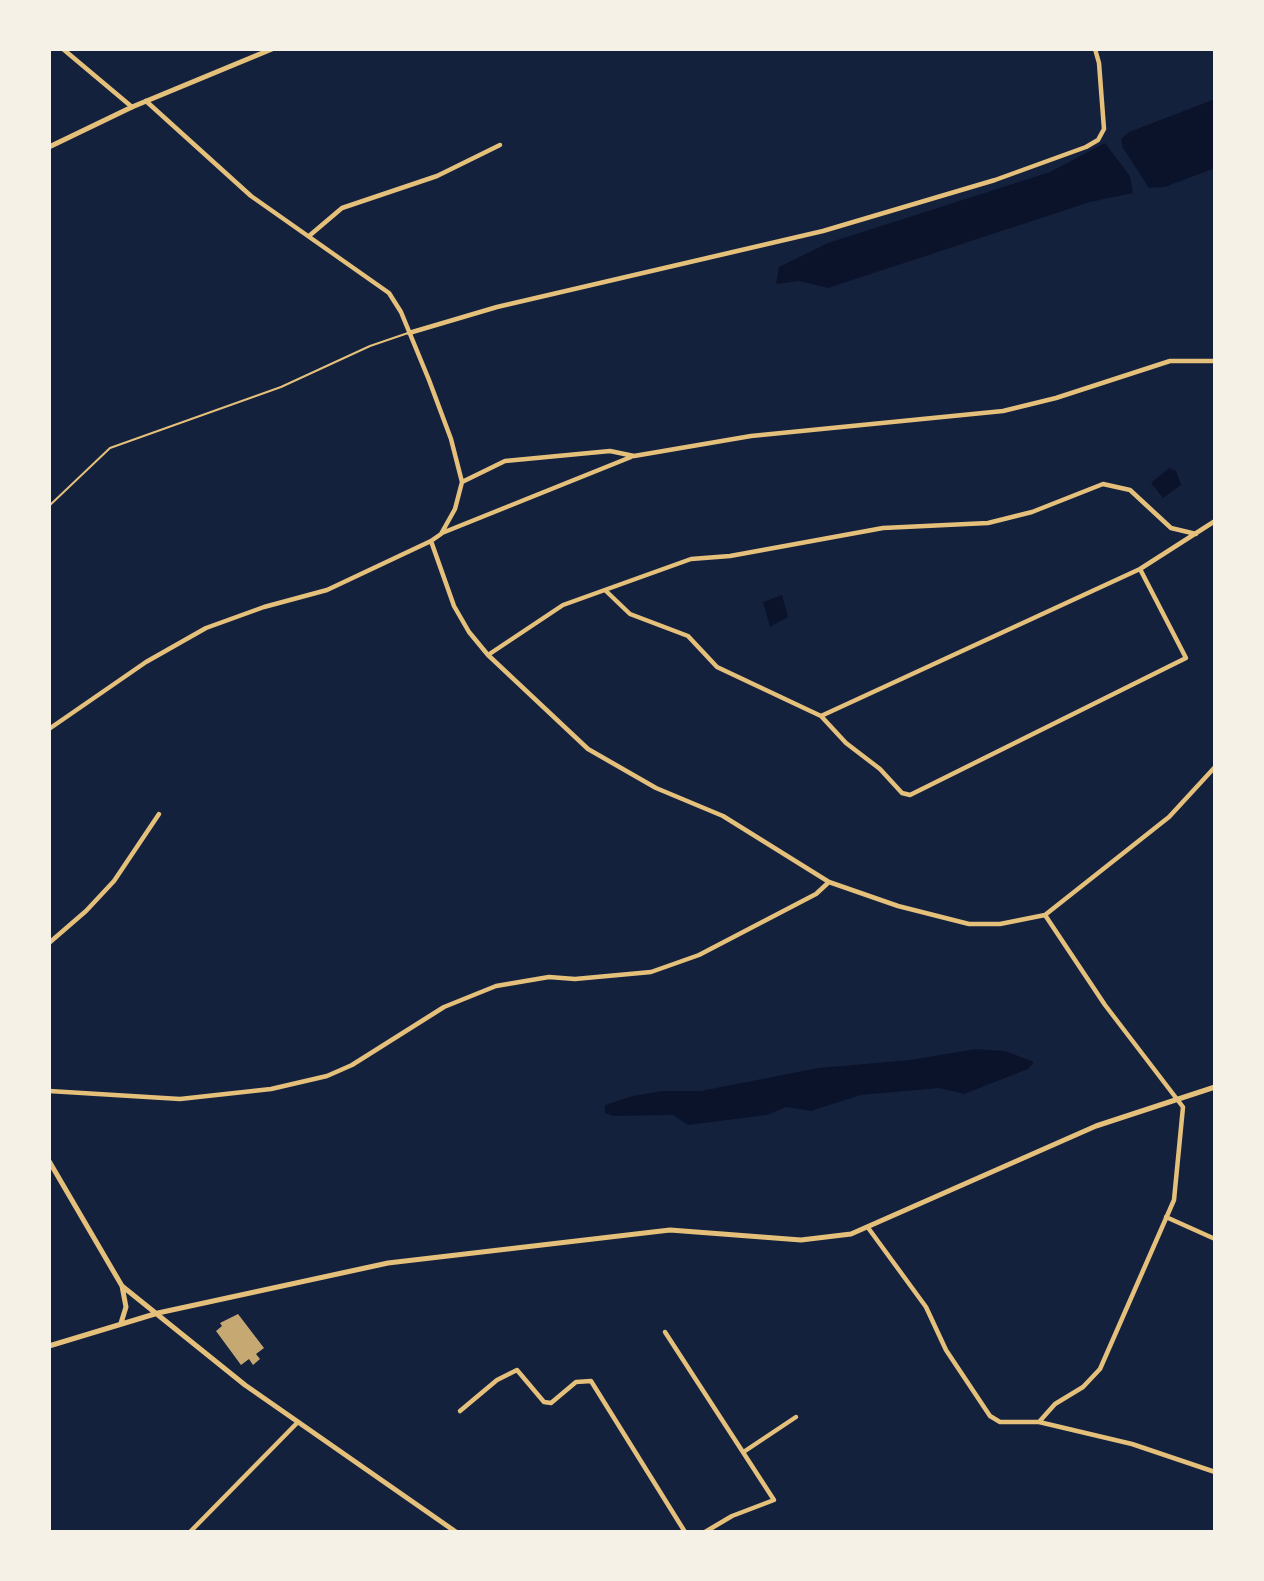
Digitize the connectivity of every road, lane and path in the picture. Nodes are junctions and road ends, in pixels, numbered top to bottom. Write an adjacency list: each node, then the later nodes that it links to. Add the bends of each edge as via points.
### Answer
1 (63, 49): 5 (street)
2 (272, 49): 4 (street)
3 (1095, 49): 9 (street, via 1104,129 1098,140 1086,147 885,213)
4 (146, 101): 5 (street); 8 (street, via 251,196)
5 (132, 107): 7 (street)
6 (500, 145): 8 (street, via 438,176 342,208)
7 (49, 147)
8 (309, 236): 9 (street, via 389,293)
9 (409, 332): 12 (street, via 451,439); 13 (lane, via 184,425 110,448)
10 (1215, 361): 11 (street, via 1170,361 1003,411 751,436)
11 (634, 456): 12 (street, via 610,451 515,459); 15 (street)
12 (462, 482): 15 (street, via 455,509)
13 (49, 506)
14 (1215, 522): 16 (street)
15 (441, 534): 17 (street)
16 (1196, 534): 18 (street); 19 (street, via 1171,528 1130,491 1103,484 1013,519 883,528 702,557)
17 (430, 541): 20 (street, via 454,606); 22 (street, via 327,590 206,628 146,662)
18 (1140, 569): 21 (street); 21 (street, via 1186,658 910,795 902,793)
19 (606, 591): 20 (street, via 563,605); 21 (street, via 630,614 688,636 717,667)
20 (488, 655): 25 (street, via 588,749 656,788 723,816)
21 (821, 716)
22 (49, 729)
23 (1215, 767): 26 (street, via 1169,817)
24 (159, 814): 27 (street, via 114,881)
25 (830, 882): 26 (street, via 970,924 1000,924); 29 (street, via 816,894 724,942 651,972 607,978 549,977 496,986 444,1007 327,1076 271,1089 180,1099)
26 (1045, 915): 30 (street)
27 (49, 943)
28 (1215, 1087): 30 (street)
29 (49, 1091)
30 (1175, 1101): 32 (street, via 1183,1107 1179,1159 1174,1200); 33 (street, via 1096,1126)
31 (49, 1161): 35 (street)
32 (1166, 1217): 34 (street); 42 (street, via 1100,1369)
33 (869, 1229): 36 (street, via 801,1240 683,1230 607,1236 350,1269); 42 (street, via 926,1307 946,1350 990,1416 1000,1422)
34 (1215, 1239)
35 (122, 1286): 36 (street); 37 (street, via 126,1307)
36 (158, 1313): 37 (street); 43 (street)
37 (120, 1324): 39 (street)
38 (666, 1332): 44 (street)
39 (49, 1346)
40 (460, 1411): 48 (street, via 497,1380 517,1370 544,1402 551,1403 576,1382 591,1381)
41 (796, 1417): 44 (street)
42 (1039, 1422): 45 (street, via 1132,1444)
43 (297, 1423): 46 (street); 47 (street)
44 (745, 1451): 49 (street, via 774,1500)
45 (1215, 1472)
46 (190, 1532)
47 (456, 1532)
48 (685, 1532)
49 (705, 1532)

